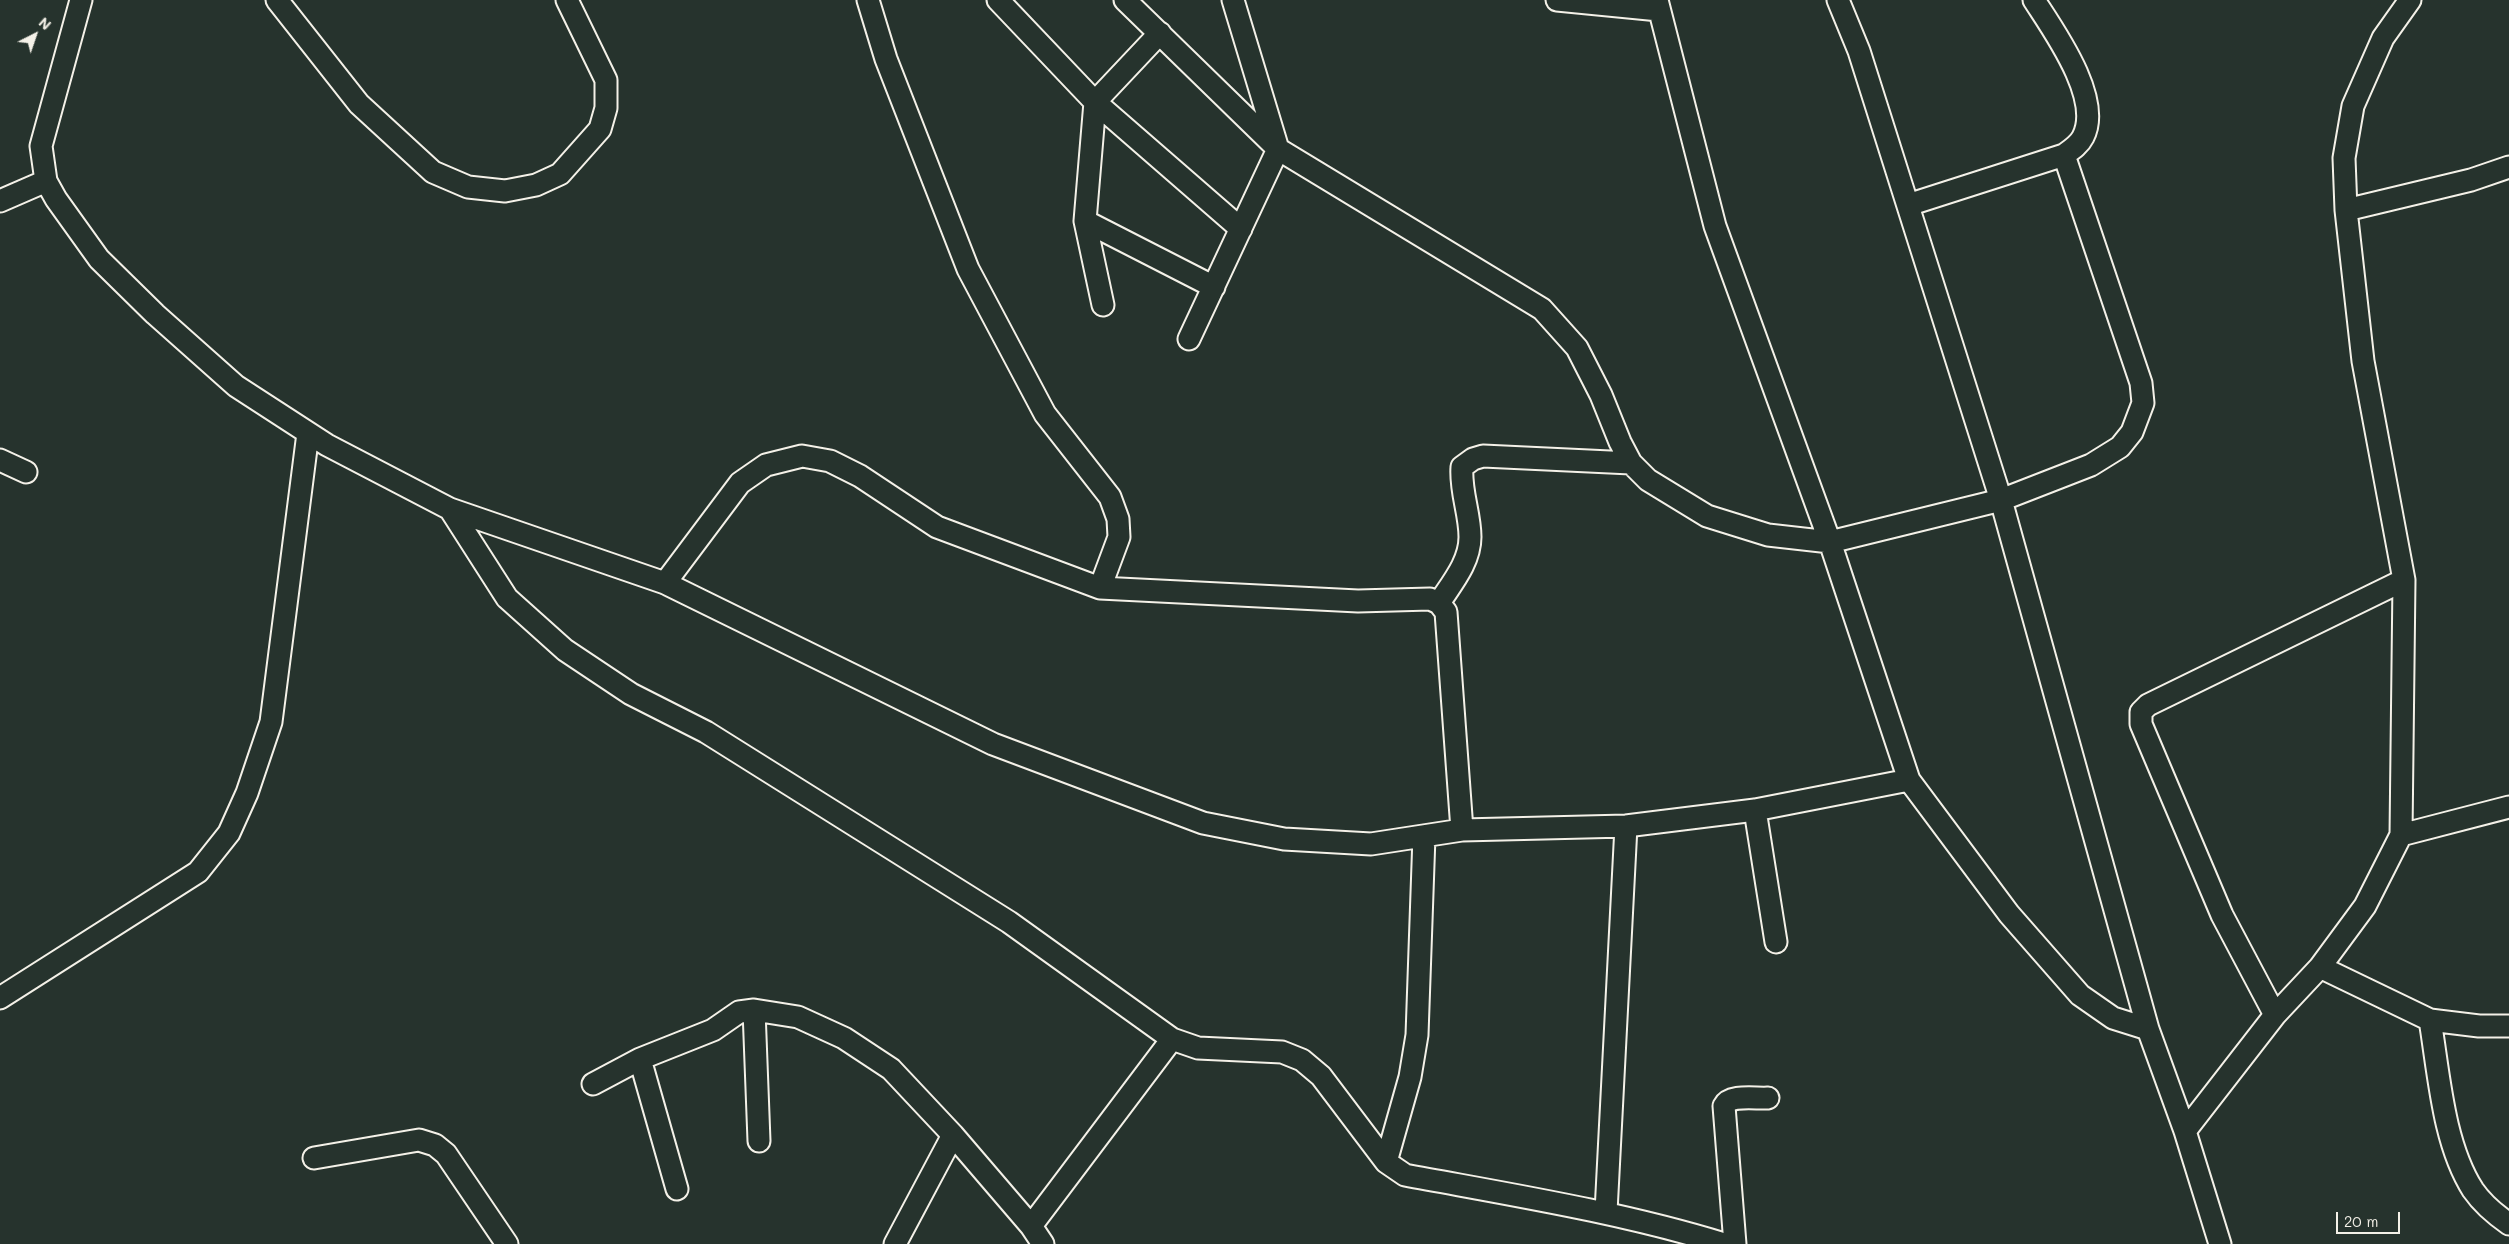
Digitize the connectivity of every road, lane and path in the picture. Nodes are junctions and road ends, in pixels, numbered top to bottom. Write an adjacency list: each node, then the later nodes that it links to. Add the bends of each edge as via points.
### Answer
1 (81, 0): 18 (street, via 41,146)
2 (277, 0): 3 (street, via 359,104 433,172 468,188 505,191 536,185 560,174 600,129 606,108 606,80)
3 (567, 0)
4 (868, 0): 36 (street, via 886,59 968,269 1045,414 1110,497 1118,519 1119,537)
5 (998, 0): 14 (street)
6 (1126, 0): 13 (street)
7 (1233, 0): 15 (street)
8 (1557, 0): 12 (street)
9 (1838, 0): 20 (street, via 1859,51)
10 (2034, 0): 16 (street, via 2076,67 2086,104 2087,125 2083,137)
11 (2410, 0): 21 (street, via 2383,38 2353,106 2344,158)
12 (1658, 5): 33 (street, via 1715,226)
13 (1160, 33): 14 (street); 15 (street)
14 (1095, 102): 22 (street); 23 (street)
15 (1278, 149): 23 (street); 29 (street, via 1542,309 1577,348)
16 (2064, 155): 20 (street); 31 (street, via 2141,383 2143,403 2132,432 2120,447 2091,464)
17 (2509, 167): 21 (street, via 2471,180)
18 (46, 181): 19 (street); 27 (street, via 99,259 155,314 236,386)
19 (0, 201)
20 (1908, 205): 31 (street)
21 (2346, 210): 34 (street, via 2363,360)
22 (1085, 221): 24 (street); 25 (street)
23 (1241, 229): 24 (street)
24 (1214, 287): 26 (street)
25 (1103, 305)
26 (1189, 339)
27 (308, 433): 32 (street); 47 (street, via 271,722 248,793 229,833 198,872)
28 (0, 460): 30 (street)
29 (1631, 463): 33 (street, via 1648,480 1707,516 1768,535); 37 (street, via 1482,456 1467,463 1462,467 1461,479 1470,537 1468,553)
30 (26, 472)
31 (2001, 500): 33 (street); 52 (street)
32 (450, 509): 35 (street); 53 (street, via 507,598 565,650 631,694 706,732 1009,922)
33 (1830, 542): 38 (street)
34 (2404, 580): 43 (street); 49 (street, via 2148,705 2141,712 2141,724 2222,915)
35 (665, 583): 36 (street, via 740,483 766,465 802,456 830,461 860,476 937,527); 44 (street, via 993,744 1203,823 1284,839 1371,844)
36 (1100, 588): 37 (street, via 1358,601 1430,599)
37 (1439, 603): 42 (street, via 1446,612)
38 (1909, 780): 40 (street); 52 (street, via 2009,914 2080,995 2113,1018)
39 (2509, 807): 43 (street)
40 (1755, 810): 41 (street); 45 (street)
41 (1626, 826): 42 (street); 63 (street)
42 (1462, 830): 44 (street)
43 (2401, 835): 46 (street, via 2365,906)
44 (1424, 836): 61 (street, via 1417,1035 1410,1077)
45 (1776, 942)
46 (2320, 967): 49 (street); 50 (street)
47 (0, 998)
48 (754, 1010): 54 (street, via 739,1012 713,1030); 58 (street, via 798,1017 844,1038 891,1068); 59 (street)
49 (2274, 1015): 57 (street)
50 (2430, 1020): 51 (street); 64 (street, via 2447,1124 2462,1165 2474,1190 2495,1214)
51 (2509, 1026)
52 (2148, 1029): 57 (street)
53 (1172, 1038): 61 (street, via 1198,1048 1282,1052 1302,1060 1321,1076); 65 (street)
54 (640, 1059): 55 (street); 62 (street)
55 (593, 1084)
56 (1768, 1098): 70 (street, via 1732,1099 1724,1106)
57 (2185, 1131): 71 (street)
58 (953, 1135): 65 (street); 67 (street)
59 (758, 1140)
60 (314, 1158): 66 (street, via 419,1140 435,1145 446,1154)
61 (1386, 1162): 63 (street, via 1405,1175)
62 (677, 1189)
63 (1606, 1212): 69 (street)
64 (2509, 1224)
65 (1030, 1226): 68 (street)
66 (507, 1244)
67 (895, 1244)
68 (1043, 1244)
69 (1724, 1244)
70 (1735, 1244)
71 (2220, 1244)

